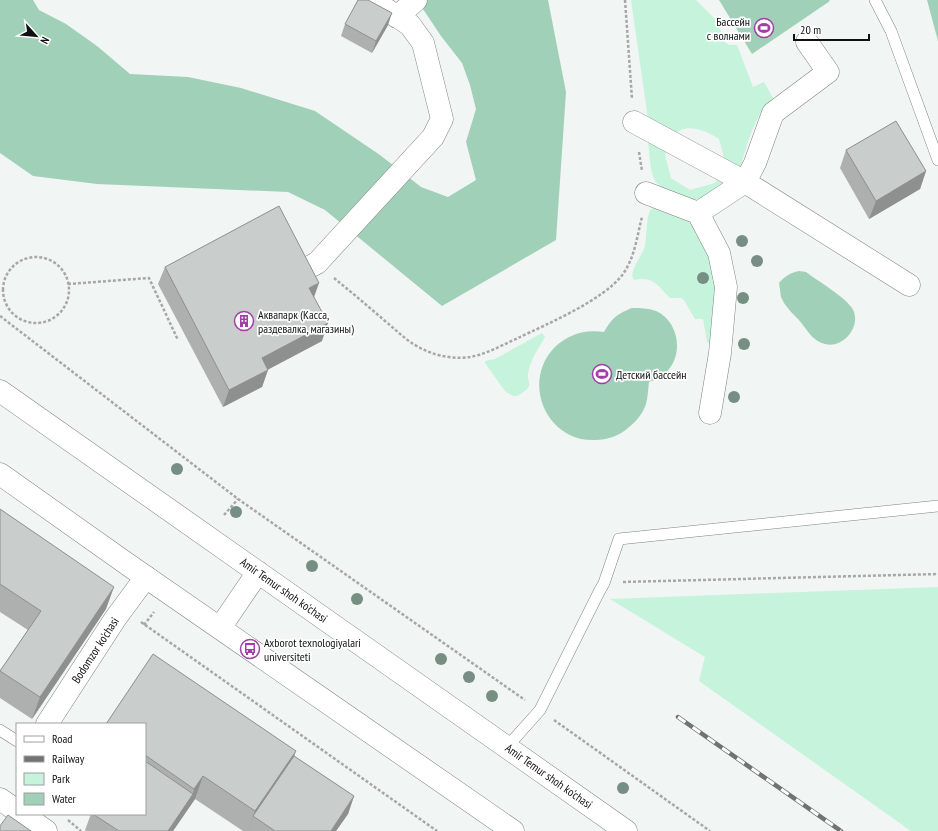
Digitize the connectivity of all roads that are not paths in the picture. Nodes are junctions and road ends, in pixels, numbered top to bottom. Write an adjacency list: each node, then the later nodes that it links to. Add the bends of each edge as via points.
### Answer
1 (372, 0): 4 (main road)
2 (416, 0): 4 (main road)
3 (875, 0): 7 (lane, via 891,31)
4 (398, 17): 11 (main road, via 410,25 423,43 442,119 433,137)
5 (807, 42): 8 (main road, via 828,72 772,113 755,162)
6 (634, 122): 8 (main road)
7 (938, 160)
8 (745, 182): 10 (main road); 12 (main road)
9 (646, 193): 10 (main road)
10 (698, 213): 14 (main road, via 718,253 726,287 720,353)
11 (308, 268)
12 (909, 285)
13 (0, 391): 17 (main road, Amir Temur shoh ko'chasi)
14 (710, 413)
15 (0, 474): 18 (main road)
16 (938, 506): 23 (lane, via 618,539 604,583 540,710)
17 (258, 572): 19 (main road); 23 (main road, Amir Temur shoh ko'chasi)
18 (146, 577): 19 (main road); 20 (main road, Bodomzor ko'chasi, via 122,609)
19 (220, 628): 27 (main road)
20 (48, 723)
21 (0, 730): 22 (lane)
22 (16, 740)
23 (507, 747): 29 (main road, Amir Temur shoh ko'chasi)
24 (0, 799): 25 (main road)
25 (16, 809)
26 (23, 815): 28 (main road)
27 (507, 829)
28 (46, 831)
29 (626, 831)

